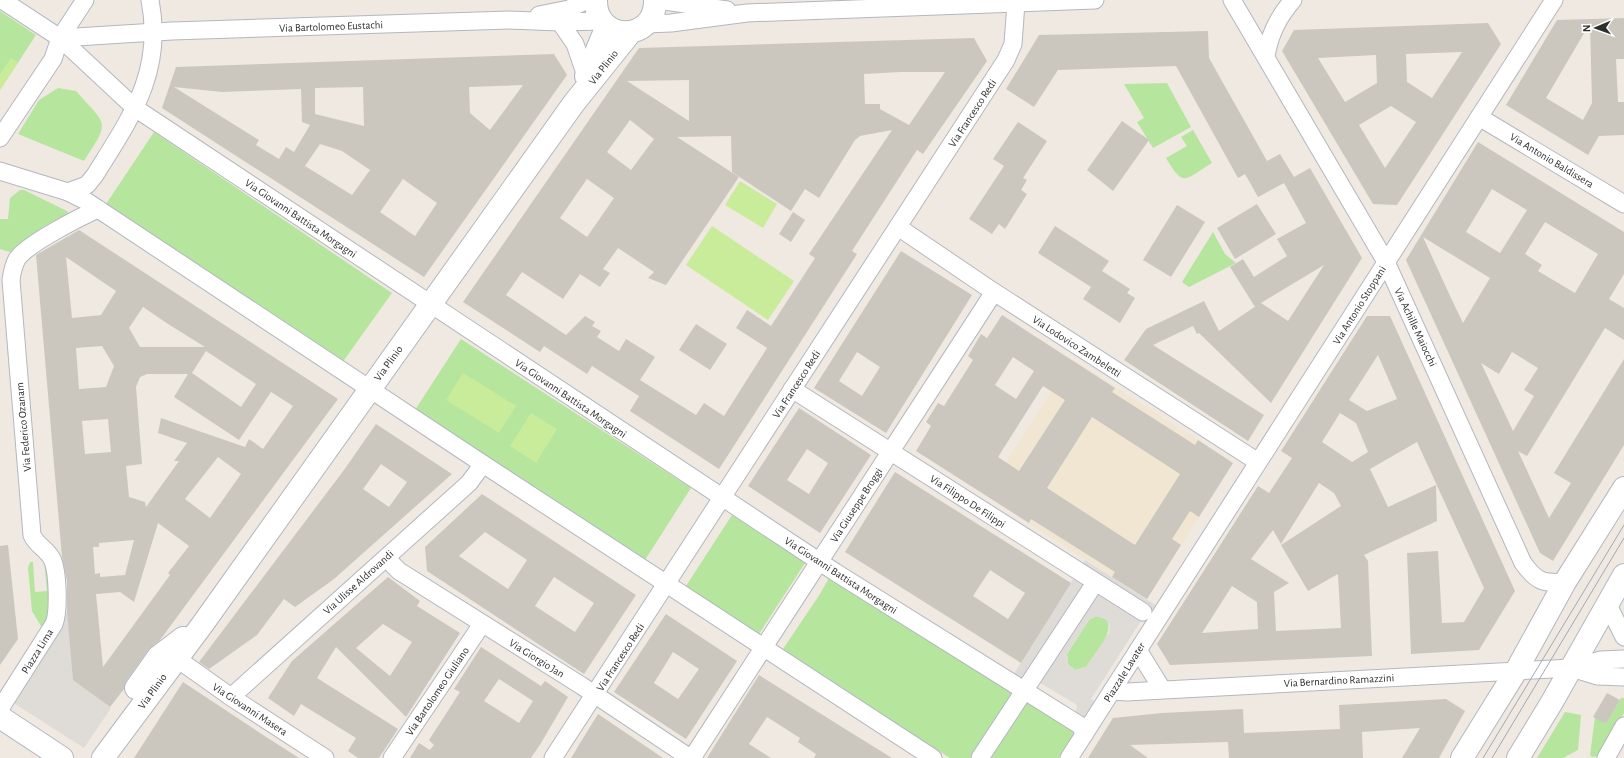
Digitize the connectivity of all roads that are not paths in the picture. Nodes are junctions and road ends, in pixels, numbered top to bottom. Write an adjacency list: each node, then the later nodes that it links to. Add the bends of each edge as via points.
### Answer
1 (2, 0): 19 (street, Via Giovanni Battista Morgagni)
2 (85, 0): 19 (street)
3 (150, 0): 18 (street)
4 (587, 0): 14 (street, Via Bartolomeo Eustachi, via 569,9)
5 (596, 0): 16 (street, via 597,12)
6 (656, 0): 11 (street, Via Bartolomeo Eustachi); 17 (street, Via Bartolomeo Eustachi, via 653,15)
7 (1095, 0): 12 (street, Via Bartolomeo Eustachi)
8 (1232, 0): 20 (street, Via Achille Maiocchi)
9 (1293, 0): 20 (street, via 1278,20)
10 (1554, 0): 24 (street, Via Antonio Stoppani)
11 (703, 3): 13 (street, Via Bartolomeo Eustachi)
12 (1016, 3): 13 (street, Via Bartolomeo Eustachi); 30 (street, Via Francesco Redi, via 1013,44 1006,60)
13 (747, 13): 17 (street, Via Bartolomeo Eustachi)
14 (509, 20): 15 (street, Via Bartolomeo Eustachi); 18 (street, Via Bartolomeo Eustachi)
15 (560, 22): 16 (street, Via Bartolomeo Eustachi); 21 (street, via 575,44)
16 (605, 24): 17 (street, Via Bartolomeo Eustachi, via 618,31); 21 (street, Via Plinio)
17 (639, 28): 22 (street, Via Plinio)
18 (154, 32): 19 (street, Via Bartolomeo Eustachi); 23 (street, via 151,62)
19 (60, 38): 23 (street, Via Giovanni Battista Morgagni); 25 (street, via 53,59)
20 (1266, 57): 31 (street, Via Achille Maiocchi)
21 (586, 76): 22 (street, Via Plinio)
22 (574, 103): 33 (street, Via Plinio)
23 (135, 108): 27 (street, via 87,185); 33 (street, Via Giovanni Battista Morgagni)
24 (1479, 117): 28 (street, Via Antonio Baldissera); 31 (street, Via Antonio Stoppani)
25 (0, 138)
26 (0, 171): 27 (street)
27 (68, 192): 29 (street)
28 (1624, 204)
29 (92, 205): 34 (street); 47 (street, Via Federico Ozanam, via 29,248 17,260 12,270 32,535 34,541 52,559)
30 (898, 227): 32 (street, Via Lodovico Zambeletti); 35 (street, Via Francesco Redi)
31 (1386, 262): 37 (street, Via Antonio Stoppani); 44 (street, Via Achille Maiocchi, via 1523,563 1530,573 1545,582)
32 (994, 292): 36 (street, Via Giuseppe Broggi); 37 (street, Via Lodovico Zambeletti)
33 (430, 304): 34 (street, Via Plinio); 40 (street, Via Giovanni Battista Morgagni)
34 (369, 389): 38 (street); 52 (street, Via Plinio)
35 (792, 389): 36 (street, Via Filippo De Filippi); 40 (street, Via Francesco Redi)
36 (890, 452): 42 (street, Via Giuseppe Broggi); 45 (street, Via Filippo De Filippi)
37 (1258, 462): 49 (street, Via Antonio Stoppani)
38 (483, 464): 41 (street, Via Ulisse Aldrovandi, via 468,483); 46 (street)
39 (1624, 488): 44 (street)
40 (722, 498): 42 (street, Via Giovanni Battista Morgagni); 46 (street, Via Francesco Redi)
41 (386, 558): 51 (street, Via Giorgio Jan, via 399,571); 65 (street, Via Ulisse Aldrovandi)
42 (819, 561): 54 (street, Via Giuseppe Broggi); 62 (street, Via Giovanni Battista Morgagni)
43 (1624, 575): 48 (street)
44 (1565, 582): 59 (street)
45 (1095, 583): 50 (street, Via Filippo De Filippi); 62 (street)
46 (667, 585): 54 (street); 64 (street, Via Francesco Redi)
47 (56, 587): 66 (street, Piazza Lima, via 57,618)
48 (1607, 603): 53 (street); 58 (street)
49 (1163, 610): 55 (street, Piazzale Lavater)
50 (1143, 612)
51 (482, 624): 64 (street, Via Giorgio Jan); 75 (street, Via Bartolomeo Giuliano)
52 (197, 628): 56 (street, Via Plinio); 71 (street, Via Plinio, via 158,657 93,746); 72 (street, Via Plinio)
53 (1622, 631)
54 (763, 647): 77 (street, Via Giuseppe Broggi); 78 (street)
55 (1138, 650): 61 (street); 63 (street, Piazzale Lavater)
56 (176, 658): 65 (street, Via Giovanni Masera); 73 (street, Via Plinio)
57 (1624, 659): 58 (street, via 1602,660)
58 (1571, 668): 59 (street, Via Bernardino Ramazzini); 60 (street, via 1597,676); 82 (street)
59 (1516, 671): 61 (street, Via Bernardino Ramazzini); 81 (street)
60 (1624, 677)
61 (1162, 689): 63 (street, Via Bernardino Ramazzini)
62 (1025, 691): 69 (street, via 1081,726); 79 (street)
63 (1112, 691): 69 (street, Piazzale Lavater)
64 (595, 695): 76 (street, Via Francesco Redi); 77 (street, Via Giorgio Jan)
65 (231, 697): 74 (street, Via Giovanni Masera)
66 (0, 709)
67 (0, 718): 70 (street)
68 (1624, 726): 83 (street)
69 (1084, 735): 80 (street, Piazzale Lavater)
70 (62, 758)
71 (92, 758)
72 (100, 758)
73 (103, 758)
74 (325, 758)
75 (392, 758)
76 (553, 758)
77 (691, 758)
78 (933, 758)
79 (980, 758)
80 (1069, 758)
81 (1462, 758)
82 (1518, 758)
83 (1606, 758)

